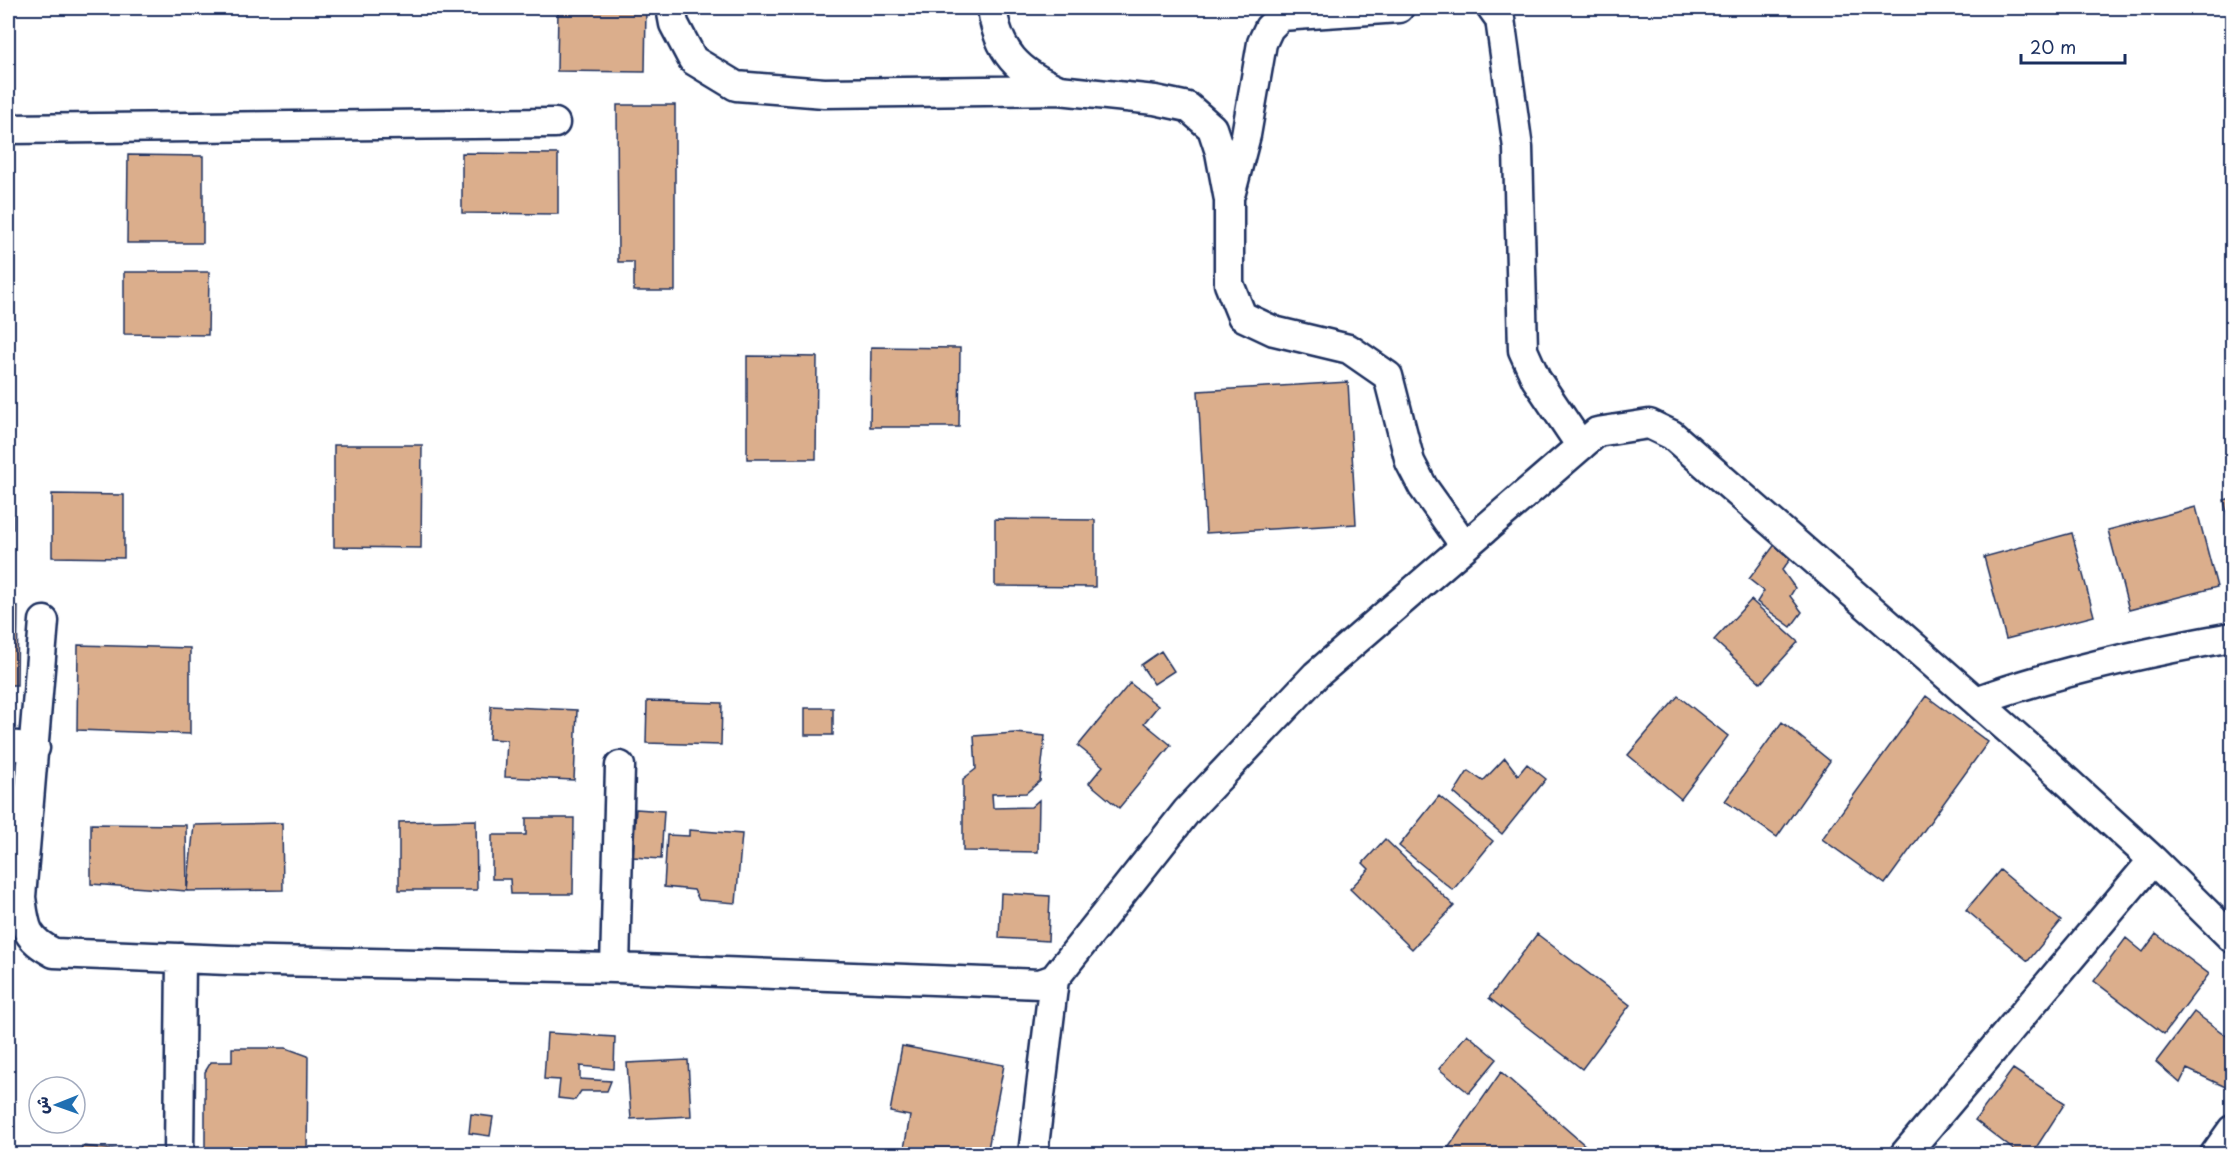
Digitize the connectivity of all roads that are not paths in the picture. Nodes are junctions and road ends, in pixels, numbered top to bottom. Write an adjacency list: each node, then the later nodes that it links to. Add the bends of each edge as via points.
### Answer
1 (671, 8): 5 (street, via 674,24 693,60 736,86 824,93)
2 (992, 8): 5 (street, via 1004,46 1018,66)
3 (1399, 8): 8 (street, via 1281,16 1269,28 1262,43 1246,135)
4 (1492, 8): 9 (street, via 1500,19 1518,148 1523,350 1536,379)
5 (1059, 90): 8 (street, via 1155,100 1188,108 1212,128)
6 (555, 123): 7 (street)
7 (8, 129)
8 (1229, 200): 10 (street, via 1229,284 1242,316 1274,331 1349,349 1388,376 1410,462)
9 (1581, 446): 10 (street); 13 (street, via 1597,432 1618,427 1649,424 1672,435)
10 (1465, 546): 20 (street, via 1316,675 1187,811)
11 (44, 621): 14 (street)
12 (2232, 637): 13 (street, via 2162,649 2020,685)
13 (1976, 701): 16 (street)
14 (21, 746): 18 (street, via 21,897 25,926 36,944 54,953)
15 (620, 766): 19 (street)
16 (2153, 860): 17 (street); 23 (street)
17 (2232, 938)
18 (181, 958): 19 (street); 21 (street)
19 (615, 968): 20 (street, via 1040,984)
20 (1054, 979): 22 (street)
21 (179, 1155)
22 (1033, 1155)
23 (1905, 1155)

